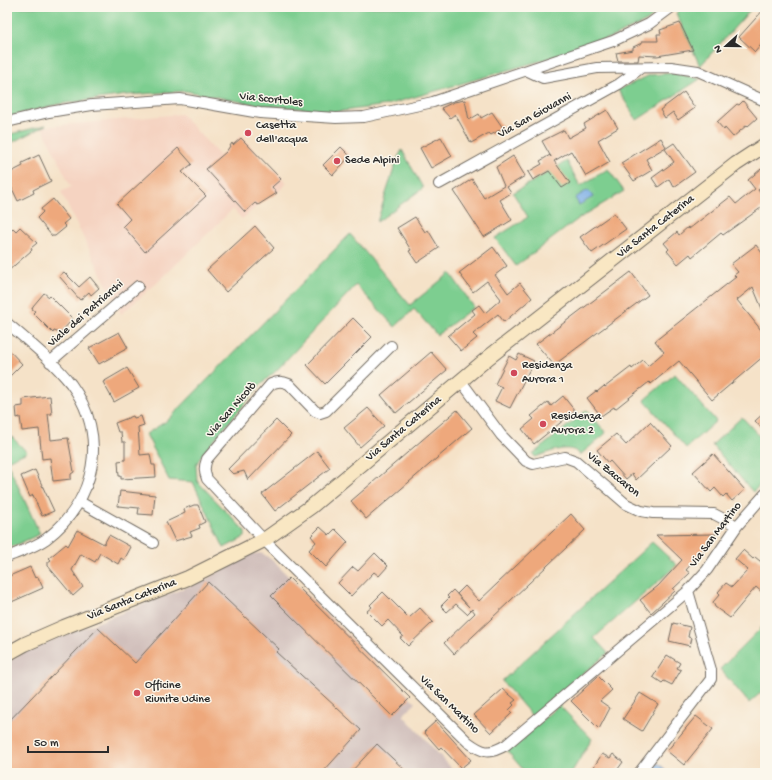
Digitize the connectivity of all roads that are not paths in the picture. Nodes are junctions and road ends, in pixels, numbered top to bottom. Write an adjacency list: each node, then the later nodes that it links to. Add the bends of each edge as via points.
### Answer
1 (672, 7): 3 (street, Via Scortoles, via 649,24 613,41)
2 (641, 68): 3 (street, Via San Giovanni, via 597,68 543,78); 4 (street, Via San Giovanni, via 671,67 698,71); 7 (street, Via San Giovanni, via 619,84)
3 (528, 71): 5 (street, Via Scortoles, via 433,102 364,117 330,118 260,113 180,99 92,105)
4 (765, 101)
5 (7, 122)
6 (765, 145): 12 (street, Via Santa Caterina, via 736,164)
7 (439, 184)
8 (138, 286): 11 (street, Viale dei Patriarchi)
9 (7, 323): 11 (street, Viale dei Patriarchi)
10 (391, 346): 16 (street, Via San Nicolò, via 326,411 320,413 289,384 283,381 271,384 207,459 204,466 207,479)
11 (50, 362): 14 (street, Viale dei Patriarchi, via 71,385 87,415 93,442 92,471)
12 (461, 381): 15 (street, Via Zaccaron, via 502,435 526,461 533,464 566,457 576,461 632,508 654,513 714,514); 16 (street, Via Santa Caterina, via 312,506)
13 (765, 494): 15 (street, Via San Martino)
14 (80, 502): 17 (street); 18 (street, Viale dei Patriarchi, via 66,522 44,541)
15 (737, 526): 19 (street, Via San Martino, via 707,570)
16 (264, 540): 19 (street, Via San Martino, via 468,742 481,751 496,751 506,745); 20 (street, Via Santa Caterina, via 188,578 64,627)
17 (153, 543)
18 (7, 557)
19 (688, 591): 21 (street, via 711,670 711,679)
20 (7, 654)
21 (639, 773)

